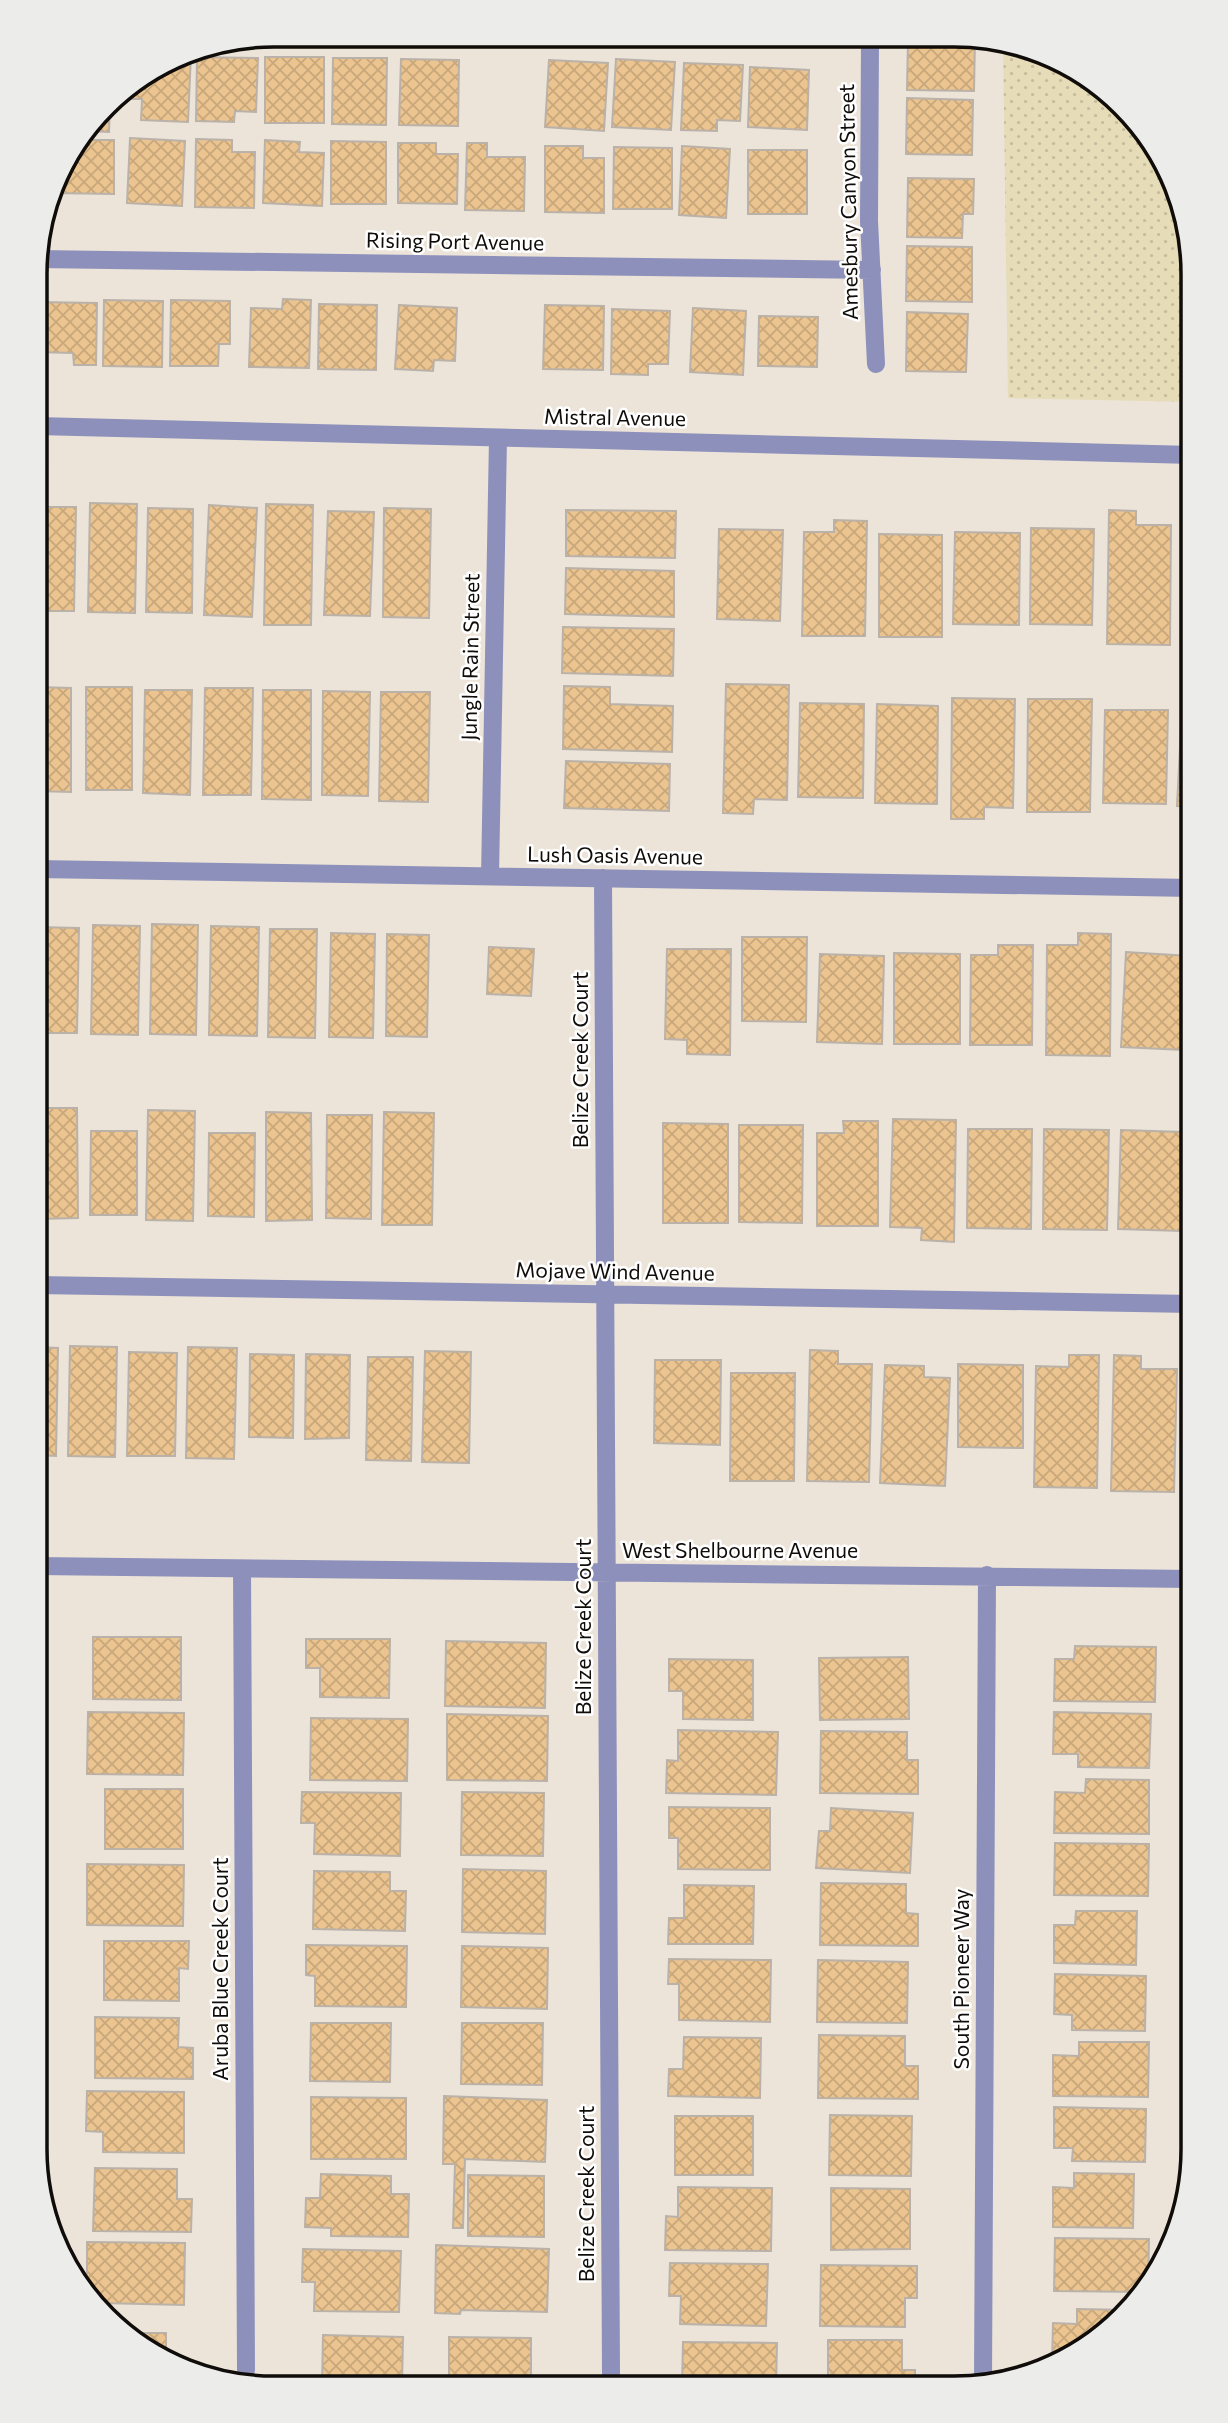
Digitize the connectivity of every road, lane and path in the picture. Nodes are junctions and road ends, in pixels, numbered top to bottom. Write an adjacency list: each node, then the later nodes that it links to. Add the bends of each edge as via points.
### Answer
1 (870, 47): 3 (street, Amesbury Canyon Street)
2 (48, 259): 3 (street, Rising Port Avenue)
3 (872, 270): 4 (street, Amesbury Canyon Street)
4 (876, 364)
5 (47, 426): 6 (street, Mistral Avenue)
6 (498, 438): 7 (street, Mistral Avenue); 9 (street, Jungle Rain Street)
7 (1181, 455)
8 (47, 869): 9 (street, Lush Oasis Avenue)
9 (490, 876): 10 (street, Lush Oasis Avenue)
10 (603, 878): 11 (street, Lush Oasis Avenue); 13 (street, Belize Creek Court)
11 (1181, 888)
12 (47, 1286): 13 (street, Mojave Wind Avenue)
13 (605, 1295): 14 (street, Mojave Wind Avenue); 17 (street, Belize Creek Court)
14 (1180, 1304)
15 (47, 1566): 16 (street, West Shelbourne Avenue)
16 (242, 1569): 17 (street, West Shelbourne Avenue); 20 (street, Aruba Blue Creek Court)
17 (607, 1573): 18 (street, West Shelbourne Avenue); 22 (street, Belize Creek Court)
18 (987, 1575): 19 (street, West Shelbourne Avenue); 21 (street, South Pioneer Way)
19 (1180, 1579)
20 (246, 2370)
21 (983, 2373)
22 (611, 2374)

